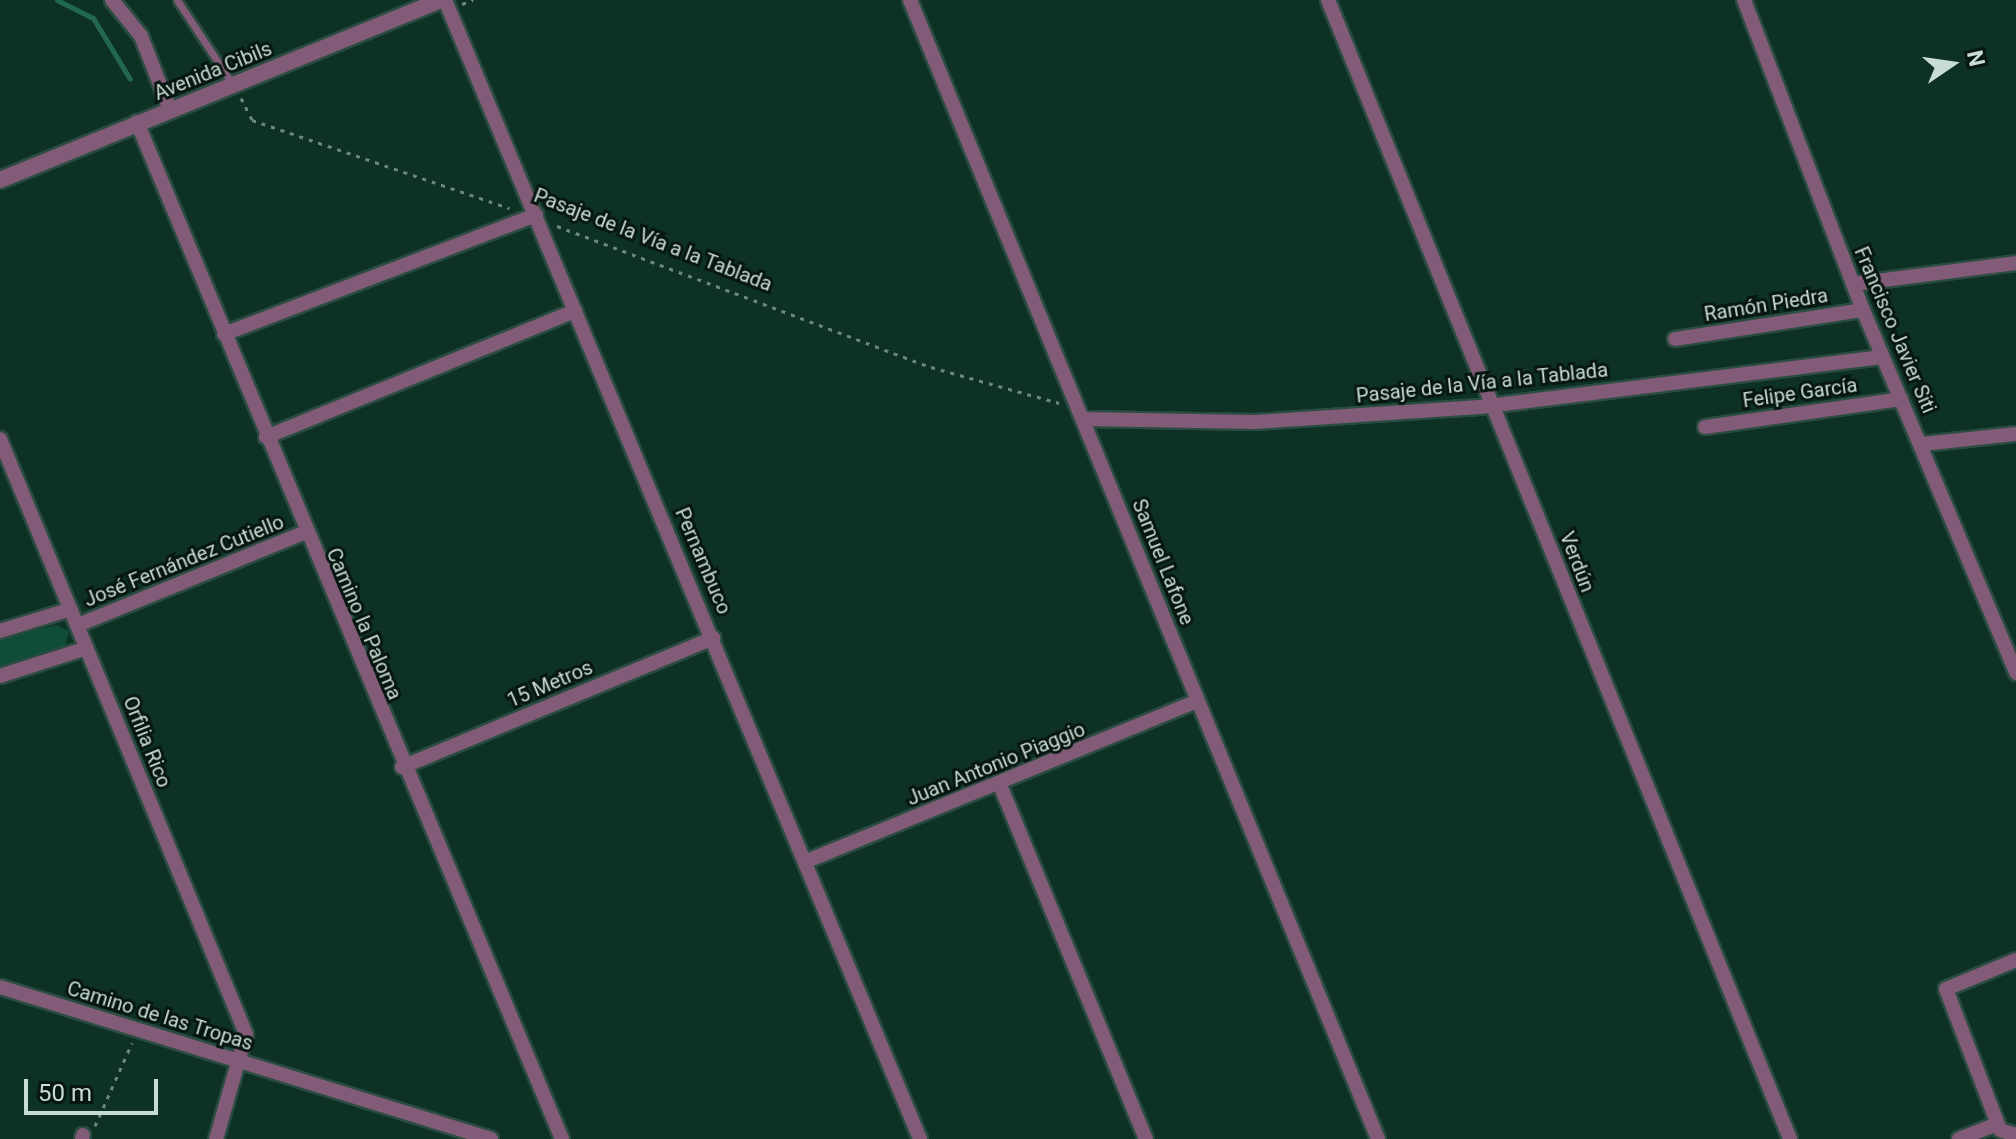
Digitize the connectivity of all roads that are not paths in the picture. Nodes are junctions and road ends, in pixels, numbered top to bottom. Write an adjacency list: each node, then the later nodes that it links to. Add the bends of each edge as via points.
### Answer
1 (112, 0): 9 (street, via 141,36)
2 (177, 0): 8 (lane)
3 (443, 0): 7 (street, Avenida Cibils); 12 (street, Pernambuco)
4 (910, 0): 22 (street, Samuel Lafone)
5 (1328, 0): 21 (street, Verdún)
6 (1744, 0): 14 (street, Francisco Javier Siti)
7 (416, 5): 8 (street, Avenida Cibils)
8 (233, 85): 9 (street, Avenida Cibils)
9 (170, 110): 10 (street, Avenida Cibils)
10 (137, 122): 11 (street, Avenida Cibils); 17 (street, Camino la Paloma)
11 (0, 180)
12 (536, 215): 16 (street, Pernambuco); 17 (street)
13 (2016, 263): 14 (street, Ramón Piedra)
14 (1853, 284): 15 (street, Francisco Javier Siti)
15 (1863, 310): 18 (street, Ramón Piedra); 19 (street, Francisco Javier Siti)
16 (575, 311): 25 (street); 32 (street, Pernambuco)
17 (224, 334): 25 (street, Camino la Paloma)
18 (1675, 339)
19 (1882, 357): 20 (street, Francisco Javier Siti); 21 (street, Pasaje de la Vía a la Tablada)
20 (1901, 399): 23 (street, Felipe García); 27 (street, Francisco Javier Siti)
21 (1497, 405): 22 (street, Pasaje de la Vía a la Tablada, via 1254,422); 51 (street, Verdún)
22 (1081, 414): 36 (street, Samuel Lafone)
23 (1705, 427)
24 (2016, 434): 27 (street)
25 (266, 437): 28 (street, Camino la Paloma)
26 (0, 439): 29 (street, Orfilia Rico)
27 (1922, 444): 34 (street, Francisco Javier Siti)
28 (304, 533): 30 (street, José Fernández Cutiello); 37 (street, Camino la Paloma)
29 (71, 609): 30 (street, Orfilia Rico); 31 (street, José Fernández Cutiello)
30 (78, 625): 33 (street, Orfilia Rico)
31 (0, 631)
32 (713, 638): 37 (street, 15 Metros); 39 (street, Pernambuco)
33 (87, 648): 35 (street); 42 (street, Orfilia Rico, via 246,1034)
34 (2016, 673)
35 (0, 676)
36 (1198, 701): 38 (street, Juan Antonio Piaggio); 50 (street, Samuel Lafone)
37 (402, 767): 47 (street, Camino la Paloma)
38 (1000, 785): 39 (street, Juan Antonio Piaggio); 49 (street)
39 (807, 861): 48 (street, Pernambuco)
40 (2016, 960): 43 (street, via 1946,989)
41 (0, 987): 42 (street, Camino de las Tropas)
42 (243, 1062): 45 (street); 46 (street, Camino de las Tropas)
43 (1997, 1124): 44 (street); 52 (street)
44 (2014, 1136)
45 (216, 1139)
46 (491, 1139)
47 (562, 1139)
48 (920, 1139)
49 (1146, 1139)
50 (1378, 1139)
51 (1790, 1139)
52 (1959, 1139)

